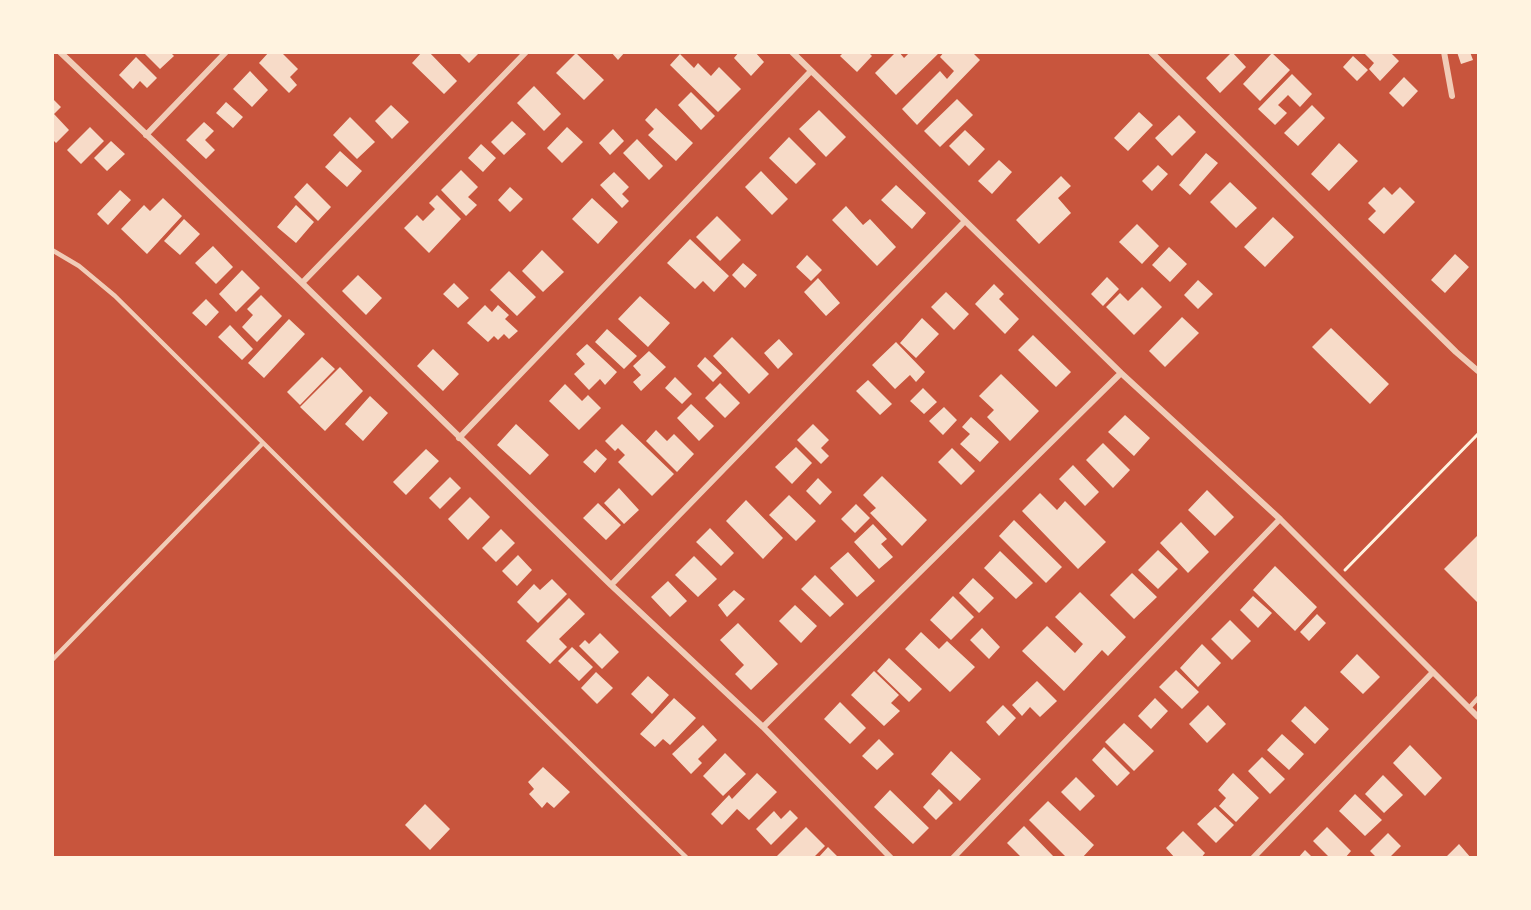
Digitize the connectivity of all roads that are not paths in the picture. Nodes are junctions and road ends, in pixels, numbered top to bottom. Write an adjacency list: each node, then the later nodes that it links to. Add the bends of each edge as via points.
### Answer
1 (60, 52): 9 (street)
2 (226, 52): 9 (street)
3 (526, 52): 12 (street)
4 (792, 52): 7 (street)
5 (1151, 52): 13 (street)
6 (1444, 52): 8 (street)
7 (811, 71): 10 (street); 15 (street)
8 (1452, 96)
9 (146, 135): 12 (street)
10 (965, 221): 14 (street); 18 (street)
11 (52, 250): 16 (lane, via 115,296)
12 (302, 283): 15 (street)
13 (1479, 371)
14 (1121, 373): 17 (street); 24 (street)
15 (459, 438): 18 (street)
16 (263, 443): 19 (lane); 25 (lane)
17 (1280, 519): 20 (street); 27 (street)
18 (610, 585): 24 (street)
19 (52, 660)
20 (1433, 672): 22 (street); 28 (street)
21 (1479, 698): 22 (lane)
22 (1469, 708): 23 (street)
23 (1479, 717)
24 (763, 727): 26 (street)
25 (687, 858)
26 (891, 858)
27 (953, 858)
28 (1254, 858)

